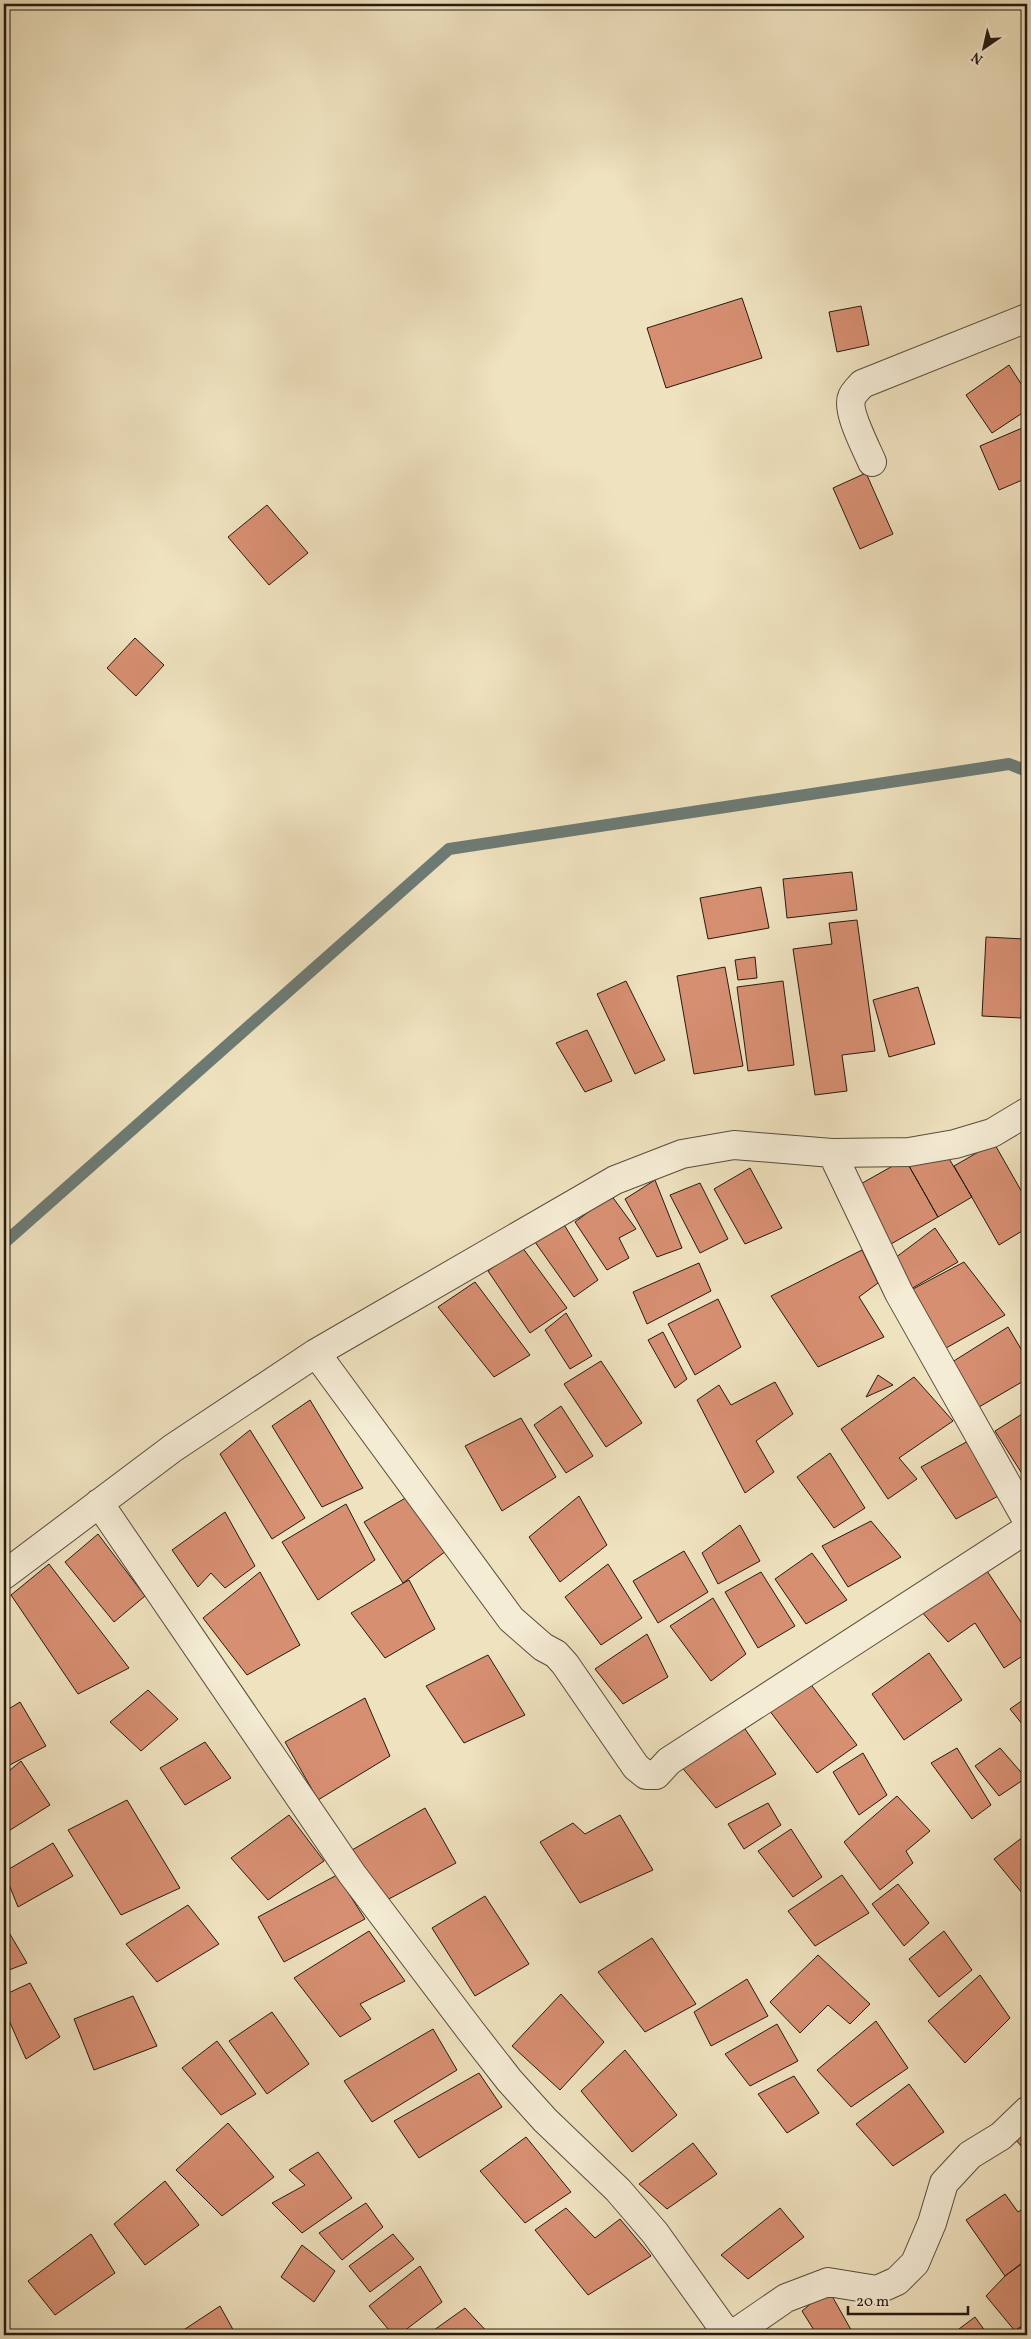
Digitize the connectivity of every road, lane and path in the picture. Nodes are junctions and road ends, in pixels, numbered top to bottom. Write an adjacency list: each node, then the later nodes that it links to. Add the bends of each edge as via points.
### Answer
1 (1027, 318): 2 (street, via 862,384 852,397 852,412)
2 (872, 462)
3 (1027, 1112): 4 (street, via 992,1133 955,1144 909,1152)
4 (832, 1153): 5 (street, via 734,1145 682,1154 616,1180); 7 (street, via 900,1293)
5 (316, 1353): 6 (street, via 173,1448); 8 (street, via 511,1619 565,1664 636,1767 646,1775 656,1775 669,1761)
6 (99, 1503): 9 (street); 11 (street, via 352,1874 509,2080 655,2232)
7 (1027, 1520)
8 (1027, 1529)
9 (4, 1575)
10 (1027, 2111): 12 (street, via 1001,2136 970,2155 944,2183 915,2263 896,2281 877,2290 828,2282 786,2298)
11 (728, 2335)
12 (732, 2335)

